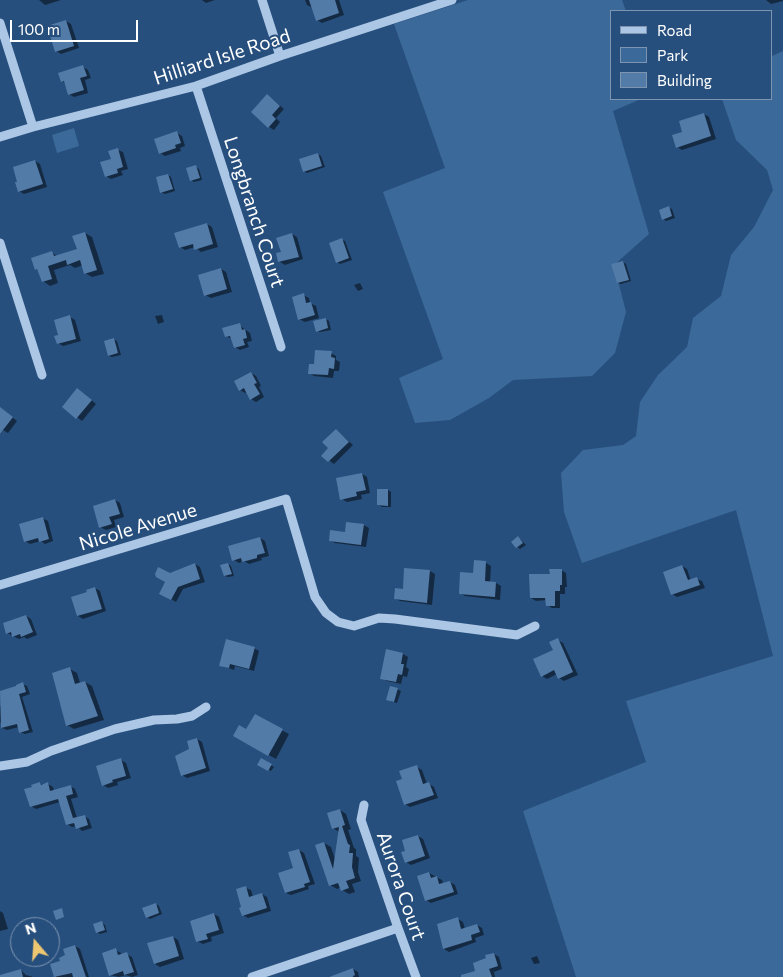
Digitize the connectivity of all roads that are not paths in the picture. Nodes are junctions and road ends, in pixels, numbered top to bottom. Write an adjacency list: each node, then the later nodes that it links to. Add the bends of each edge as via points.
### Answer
1 (262, 0): 4 (street)
2 (452, 0): 4 (street, Hilliard Isle Road)
3 (0, 23): 6 (street)
4 (280, 56): 5 (street, Hilliard Isle Road)
5 (196, 86): 6 (street, Hilliard Isle Road); 9 (street, Longbranch Court)
6 (33, 127): 7 (street, Hilliard Isle Road)
7 (0, 137)
8 (0, 243): 10 (street)
9 (281, 347)
10 (42, 376)
11 (0, 585): 12 (street, Nicole Avenue, via 286,499 315,597 326,613 338,622 354,626 379,618 395,619 517,635)
12 (535, 626)
13 (206, 707): 14 (street, via 192,716 114,729 27,762)
14 (0, 766)
15 (364, 805): 16 (street, Aurora Court, via 361,820)
16 (398, 928): 17 (street); 18 (street, Aurora Court)
17 (252, 977)
18 (416, 977)

